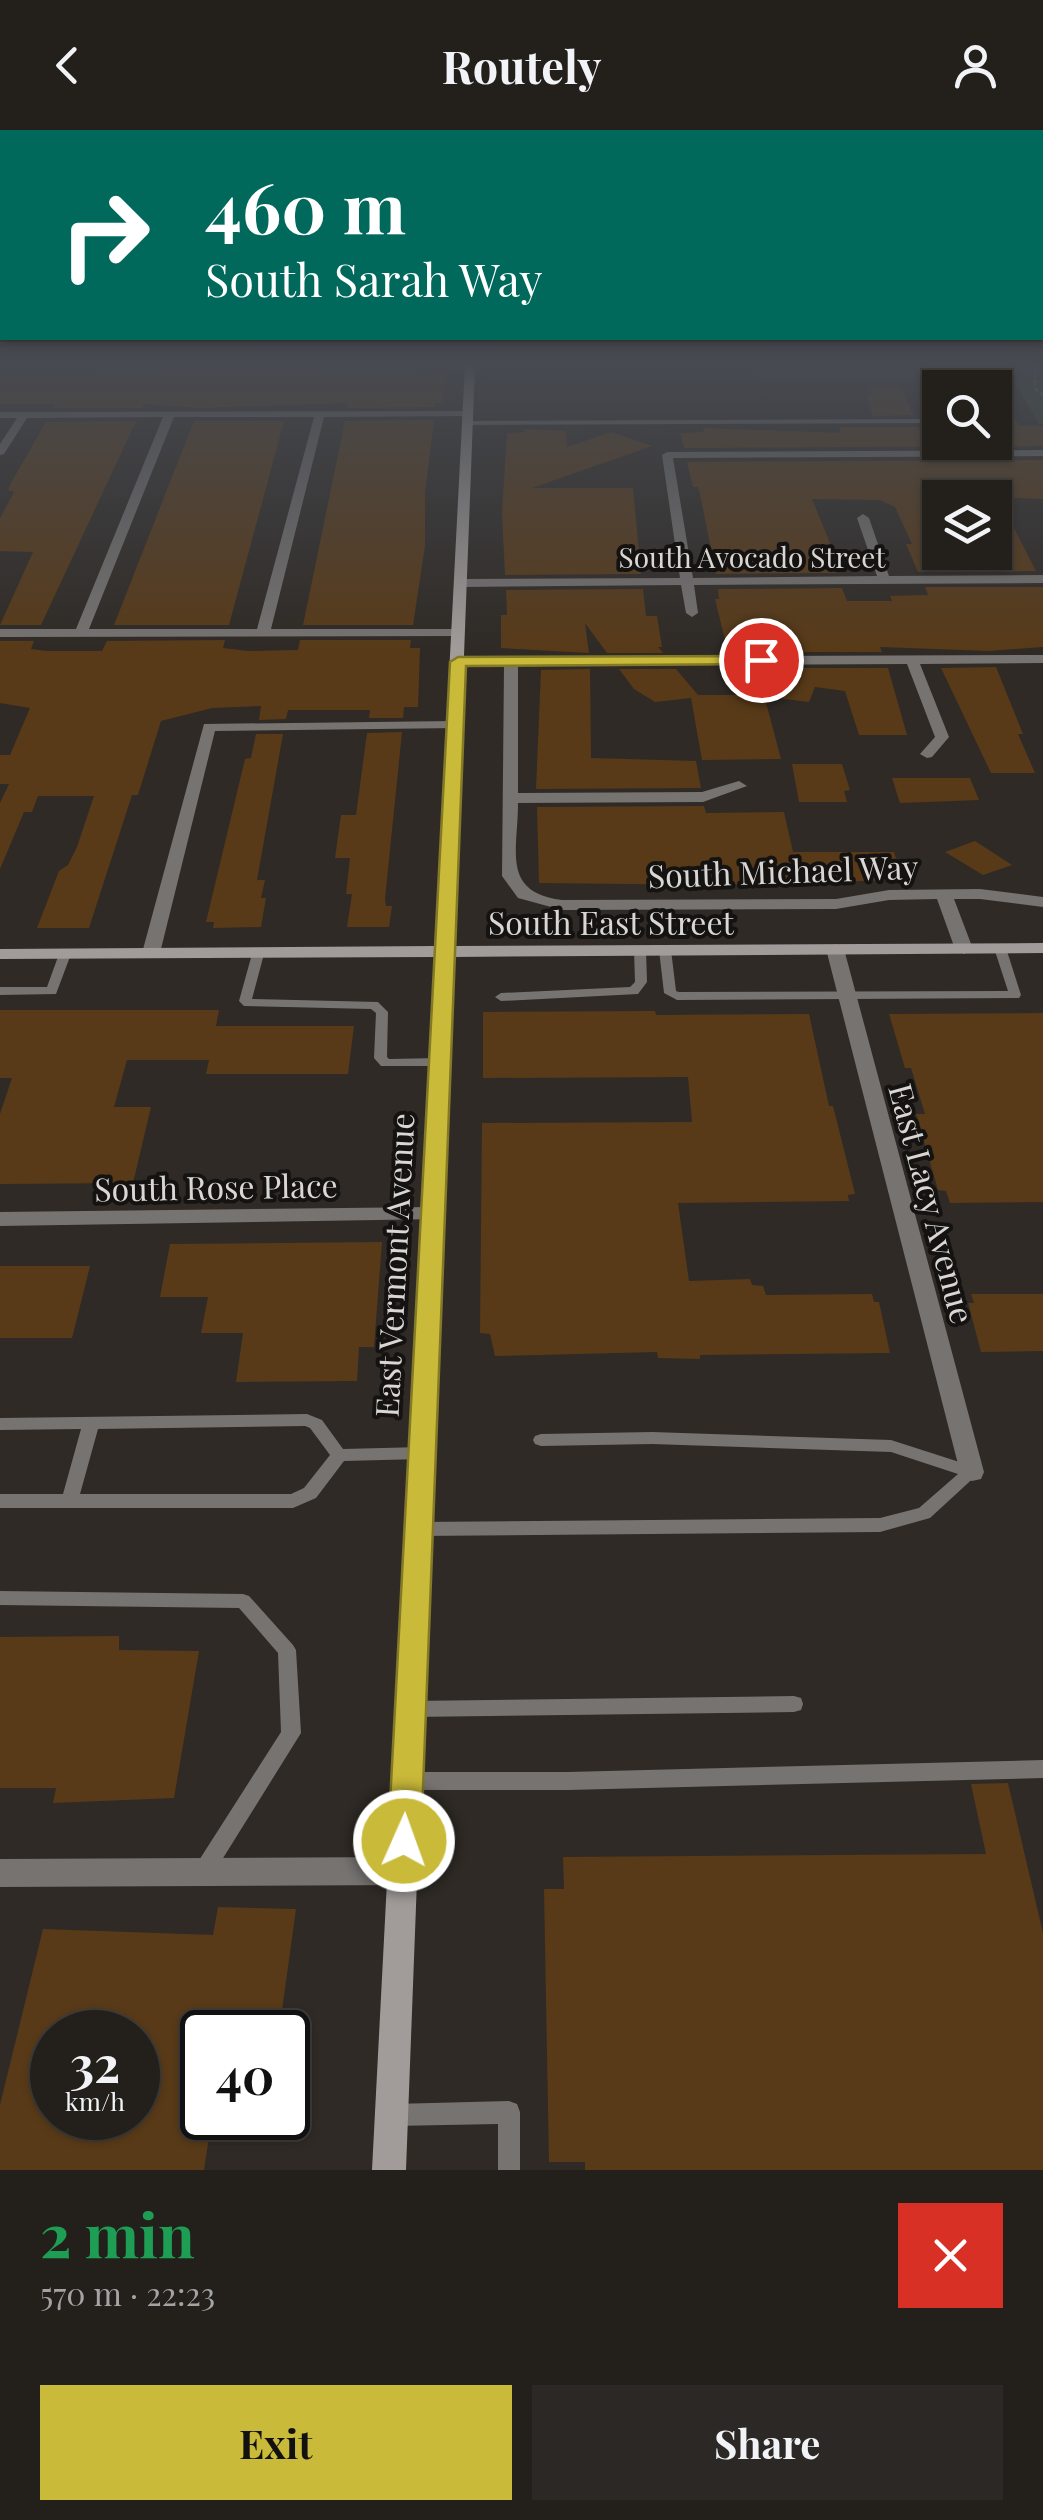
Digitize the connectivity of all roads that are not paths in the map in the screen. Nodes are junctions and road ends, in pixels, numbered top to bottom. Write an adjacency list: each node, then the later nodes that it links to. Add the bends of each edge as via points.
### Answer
1 (151, 460): 12 (street)
2 (308, 460): 13 (street)
3 (466, 460): 9 (street, East Vermont Avenue)
4 (668, 460): 8 (street)
5 (863, 518): 7 (street)
6 (1043, 579): 7 (street, South Avocado Street)
7 (884, 580): 8 (street, South Avocado Street)
8 (684, 581): 9 (street, South Avocado Street); 10 (street)
9 (462, 583): 14 (street, East Vermont Avenue)
10 (692, 614)
11 (0, 633): 12 (street)
12 (82, 633): 13 (street)
13 (264, 633): 14 (street)
14 (458, 633): 18 (street, East Vermont Avenue)
15 (1043, 659): 16 (street)
16 (912, 660): 17 (street); 22 (street, via 942,737)
17 (723, 661): 19 (street); 20 (street)
18 (458, 662): 19 (street); 21 (street, East Vermont Avenue)
19 (511, 662): 24 (street)
20 (726, 678)
21 (453, 725): 33 (street, East Vermont Avenue); 36 (street, via 209,727)
22 (926, 754)
23 (739, 786): 24 (street, via 703,797)
24 (510, 798): 25 (street, South Michael Way, via 514,887 525,897 562,906 836,904)
25 (944, 895): 26 (street, South Michael Way); 30 (street)
26 (1043, 902)
27 (835, 948): 30 (street, South East Street); 32 (street, South East Street); 39 (street, East Lacy Avenue)
28 (1000, 948): 29 (street, South East Street); 30 (street, South East Street); 39 (lane, via 1015,995)
29 (1043, 948)
30 (964, 949)
31 (640, 950): 32 (street, South East Street); 33 (street, South East Street); 40 (lane, via 641,982 634,991)
32 (665, 950): 39 (lane, via 669,988 677,996)
33 (446, 952): 37 (street, South East Street); 41 (street, East Vermont Avenue)
34 (0, 954): 35 (street, South East Street)
35 (65, 954): 36 (street, South East Street); 38 (lane, via 52,991)
36 (152, 954): 37 (street, South East Street)
37 (258, 954): 41 (lane, via 248,1003 374,1005 382,1012 380,1058)
38 (0, 991)
39 (848, 996): 49 (street, East Lacy Avenue)
40 (501, 997)
41 (440, 1062): 42 (street, East Vermont Avenue)
42 (432, 1214): 43 (street, South Rose Place); 47 (street, East Vermont Avenue)
43 (0, 1219)
44 (90, 1423): 45 (lane); 48 (lane, via 306,1420); 51 (lane)
45 (0, 1424)
46 (541, 1440): 49 (lane, via 891,1446)
47 (422, 1454): 48 (lane); 52 (street, East Vermont Avenue)
48 (340, 1456): 51 (lane, via 310,1493 293,1500)
49 (972, 1472): 52 (lane, via 924,1513 880,1526)
50 (0, 1501): 51 (lane)
51 (70, 1501)
52 (418, 1530): 55 (street, East Vermont Avenue)
53 (0, 1598): 58 (lane, via 243,1601 287,1650 291,1732)
54 (794, 1704): 55 (lane)
55 (410, 1709): 57 (street, East Vermont Avenue)
56 (1043, 1769): 57 (lane)
57 (407, 1780): 59 (street, East Vermont Avenue)
58 (203, 1872): 59 (street); 60 (street)
59 (403, 1872): 61 (street, East Vermont Avenue)
60 (0, 1873)
61 (392, 2114): 62 (street, East Vermont Avenue); 63 (lane, via 509,2112)
62 (390, 2170)
63 (510, 2170)

